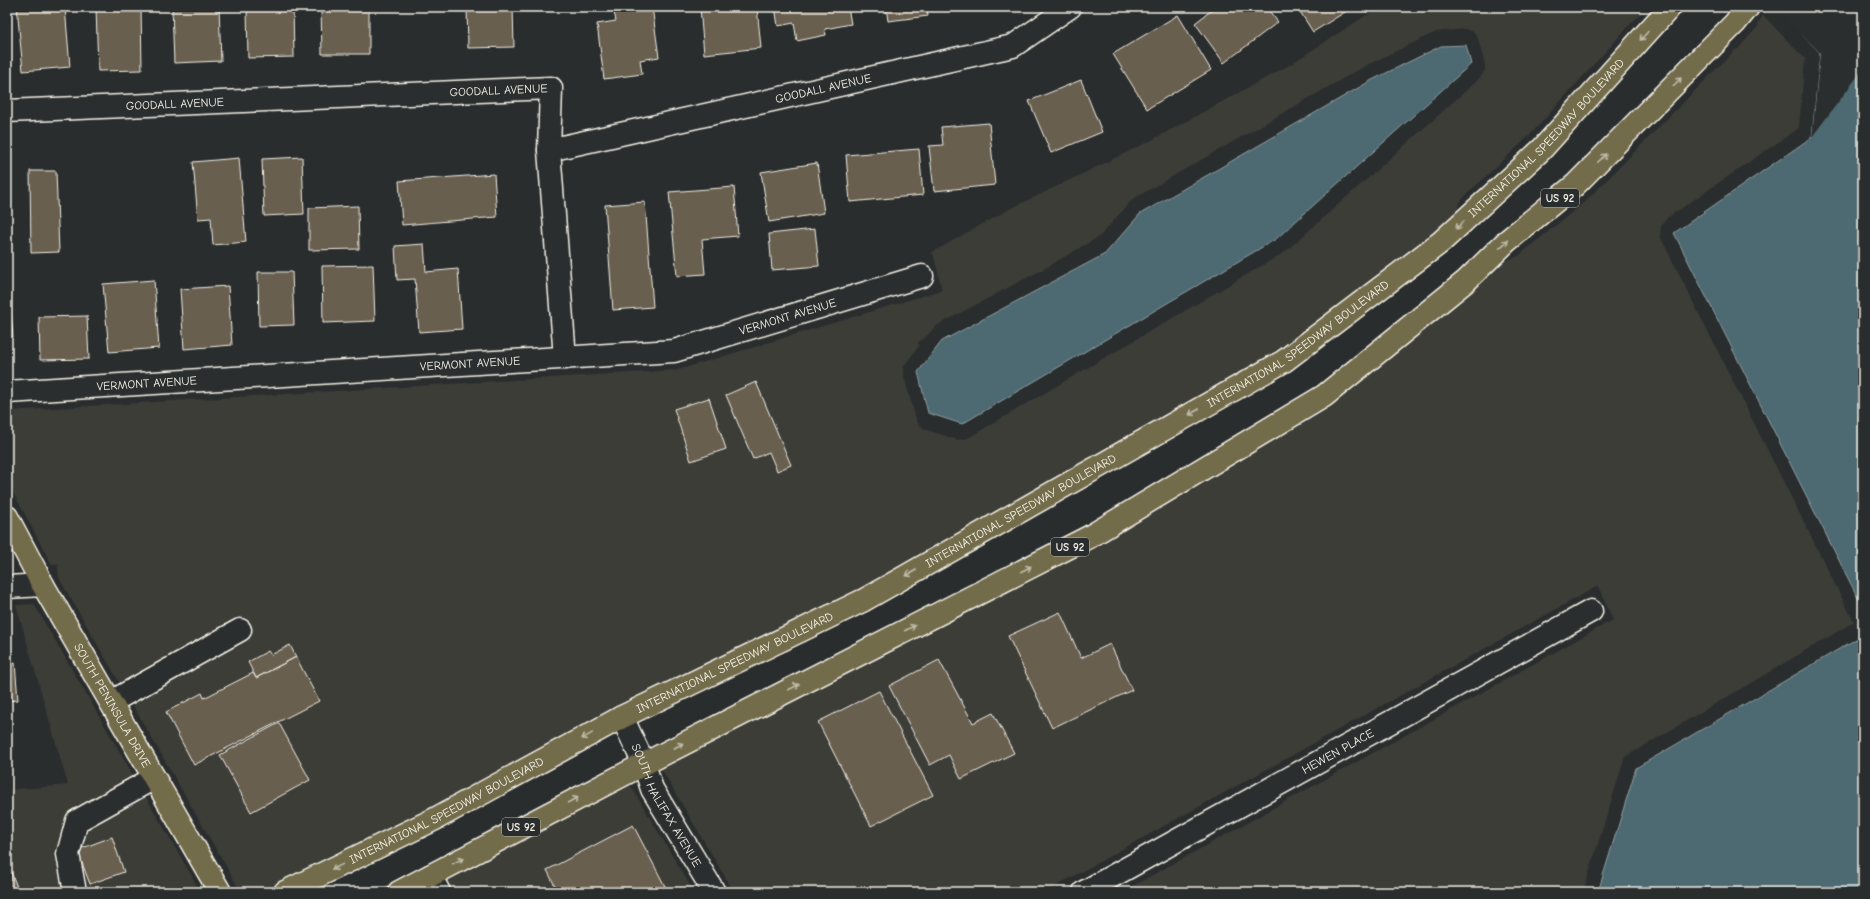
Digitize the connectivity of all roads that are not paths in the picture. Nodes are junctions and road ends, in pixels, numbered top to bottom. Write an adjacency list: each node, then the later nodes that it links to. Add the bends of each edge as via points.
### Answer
1 (1070, 7): 5 (street, GOODALL AVENUE, via 1013,46)
2 (1670, 7): 15 (main road, INTERNATIONAL SPEEDWAY BOULEVARD, one-way to 15, via 1542,149 1447,237 1284,361 864,600)
3 (1742, 15): 16 (main road, US 92, one-way to 3, via 1089,537 1324,396 1466,280 1507,241 1575,185)
4 (7, 111): 5 (street, GOODALL AVENUE, via 551,88)
5 (549, 150): 7 (street)
6 (922, 276): 7 (street, VERMONT AVENUE, via 674,351)
7 (565, 358): 8 (street, VERMONT AVENUE)
8 (7, 392)
9 (7, 517): 10 (main road, SOUTH PENINSULA DRIVE)
10 (43, 585): 11 (street); 14 (main road, SOUTH PENINSULA DRIVE)
11 (7, 587)
12 (1591, 611): 24 (street, HEWEN PLACE)
13 (240, 630): 14 (street)
14 (111, 702): 17 (main road, SOUTH PENINSULA DRIVE)
15 (622, 717): 16 (street, SOUTH HALIFAX AVENUE); 21 (main road, INTERNATIONAL SPEEDWAY BOULEVARD, one-way to 21, via 435,819)
16 (644, 764): 18 (main road, US 92, one-way to 16); 23 (street, SOUTH HALIFAX AVENUE, via 652,788)
17 (154, 778): 19 (street, via 77,821 68,854); 20 (main road, SOUTH PENINSULA DRIVE)
18 (434, 884): 22 (main road, US 92)
19 (75, 892)
20 (220, 892)
21 (285, 892)
22 (399, 892)
23 (714, 892)
24 (1084, 892)

